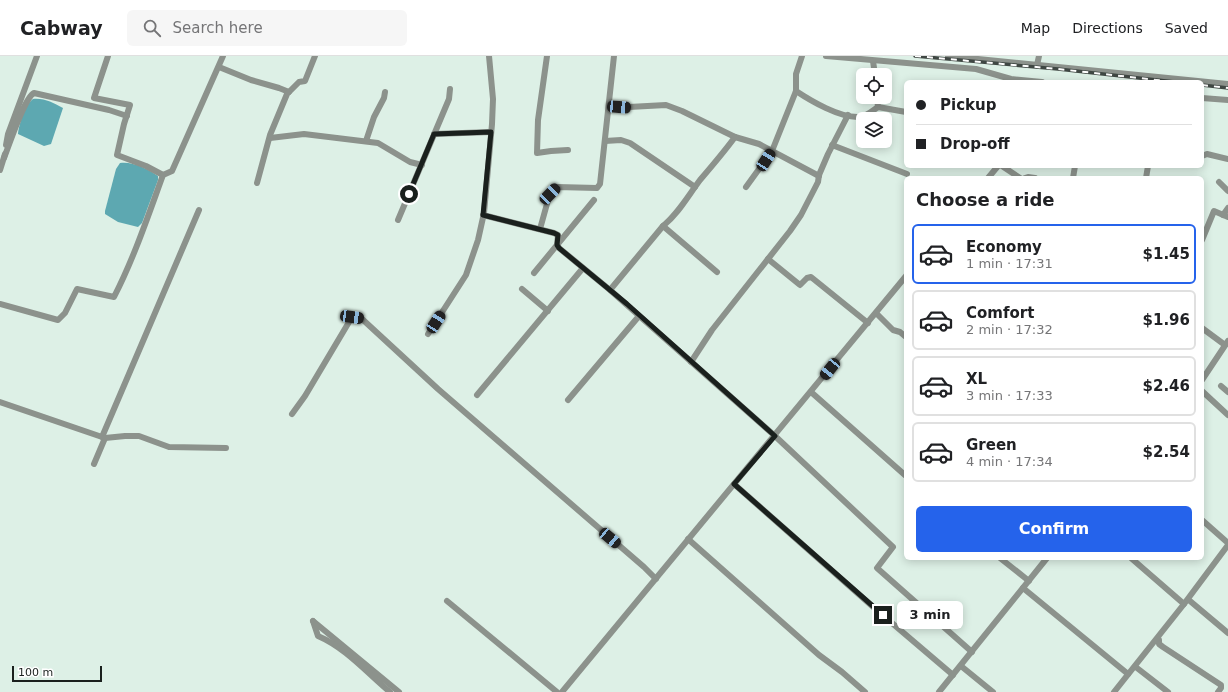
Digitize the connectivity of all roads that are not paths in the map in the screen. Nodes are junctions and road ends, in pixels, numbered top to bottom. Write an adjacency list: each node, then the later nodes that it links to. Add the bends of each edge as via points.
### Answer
1 (37, 56): 43 (street, via 8,134)
2 (108, 56): 32 (street, via 94,98 130,105)
3 (223, 56): 15 (street)
4 (314, 56): 23 (street, via 305,81 299,82)
5 (489, 56): 33 (street, via 493,99)
6 (547, 56): 40 (street, via 536,153)
7 (614, 56): 28 (street)
8 (802, 56): 22 (street, via 796,74)
9 (826, 56): 12 (street)
10 (948, 56): 14 (street)
11 (1039, 56): 14 (street)
12 (864, 58): 13 (street)
13 (873, 61): 16 (street); 17 (street, via 976,69)
14 (1037, 65): 18 (street)
15 (219, 67): 23 (street); 50 (street, via 172,171)
16 (874, 68)
17 (1008, 80)
18 (1188, 80)
19 (1204, 82): 20 (street)
20 (1228, 84)
21 (450, 89): 34 (street, via 449,99)
22 (796, 91): 31 (street, via 813,102); 41 (street)
23 (289, 92): 36 (street)
24 (386, 92): 37 (street)
25 (1204, 98): 26 (street)
26 (1228, 100)
27 (878, 104): 29 (street)
28 (608, 106): 35 (street, via 629,108 666,105); 38 (street)
29 (878, 107): 30 (street); 31 (street, via 859,117)
30 (904, 112)
31 (848, 115): 39 (street)
32 (127, 116): 43 (street, via 34,93 25,105); 50 (street, via 117,155)
33 (491, 132): 34 (street); 62 (street)
34 (434, 134): 45 (street)
35 (735, 137): 41 (street); 56 (street)
36 (270, 138): 37 (street, via 304,134); 55 (street)
37 (366, 141): 45 (street, via 378,143 410,162)
38 (605, 141): 56 (street, via 621,140 630,143); 67 (street, via 600,184 597,188 557,187 550,194)
39 (832, 145): 49 (street); 51 (street)
40 (568, 150)
41 (772, 151): 51 (street); 57 (street)
42 (1204, 155): 44 (street)
43 (4, 158): 48 (street)
44 (1228, 159)
45 (422, 165): 64 (street)
46 (996, 168): 52 (street)
47 (1005, 168): 53 (street)
48 (0, 170)
49 (907, 174)
50 (163, 175): 76 (street, via 114,296 77,289 65,313 58,320)
51 (819, 176): 69 (street, via 801,215)
52 (990, 176)
53 (1017, 176)
54 (1219, 182): 58 (street)
55 (257, 183)
56 (695, 187): 65 (street, via 671,220)
57 (746, 187)
58 (1228, 191)
59 (594, 200): 68 (street)
60 (1228, 208): 63 (street)
61 (199, 210): 97 (street)
62 (483, 215): 67 (street); 82 (street, via 477,246 466,275)
63 (1226, 216): 66 (street, via 1214,211)
64 (398, 220)
65 (663, 226): 71 (street); 75 (street)
66 (1205, 226)
67 (540, 229): 68 (street, via 558,235)
68 (557, 245): 70 (street); 72 (street)
69 (768, 259): 80 (street, via 800,285 811,277); 85 (street, via 712,330)
70 (583, 268): 75 (street); 77 (street)
71 (718, 272)
72 (534, 273)
73 (904, 278): 78 (street)
74 (522, 289): 77 (street)
75 (610, 290): 79 (street)
76 (0, 304)
77 (548, 311): 91 (street)
78 (876, 313): 80 (street); 83 (street, via 893,330)
79 (639, 316): 85 (street); 92 (street)
80 (868, 323): 88 (street)
81 (1204, 329): 84 (street)
82 (428, 334)
83 (904, 335)
84 (1227, 343): 86 (street)
85 (691, 362): 96 (street)
86 (1204, 377)
87 (1221, 386): 89 (street)
88 (811, 392): 96 (street); 100 (street)
89 (1228, 392)
90 (1204, 393): 95 (street)
91 (477, 395)
92 (568, 400)
93 (0, 402): 97 (street)
94 (292, 414): 109 (street, via 352,317 361,318 438,389)
95 (1228, 415)
96 (775, 436): 101 (street); 117 (street, via 893,547 877,568)
97 (103, 437): 98 (street, via 139,436 169,447); 99 (street)
98 (226, 448)
99 (94, 464)
100 (904, 474)
101 (734, 484): 103 (street); 121 (street)
102 (1204, 522): 104 (street)
103 (688, 540): 109 (street); 126 (street, via 818,655)
104 (1228, 544): 114 (street)
105 (1228, 553): 113 (street)
106 (1003, 560): 110 (street)
107 (1045, 560): 110 (street)
108 (1133, 560): 114 (street)
109 (656, 579): 125 (street)
110 (1029, 581): 111 (street)
111 (1023, 588): 117 (street); 120 (street)
112 (447, 601): 124 (street)
113 (1190, 601): 115 (street); 116 (street)
114 (1184, 604): 120 (street)
115 (1228, 633)
116 (1159, 640): 119 (street); 132 (street, via 1163,647 1221,685)
117 (972, 652): 118 (street)
118 (961, 666): 121 (street); 128 (street)
119 (1137, 668): 130 (street); 131 (street)
120 (1128, 674): 129 (street)
121 (953, 675): 127 (street)
122 (390, 692): 123 (street, via 328,640 318,636 314,621)
123 (399, 692)
124 (557, 692)
125 (562, 692)
126 (865, 692)
127 (939, 692)
128 (993, 692)
129 (1114, 692)
130 (1117, 692)
131 (1168, 692)
132 (1218, 692)

